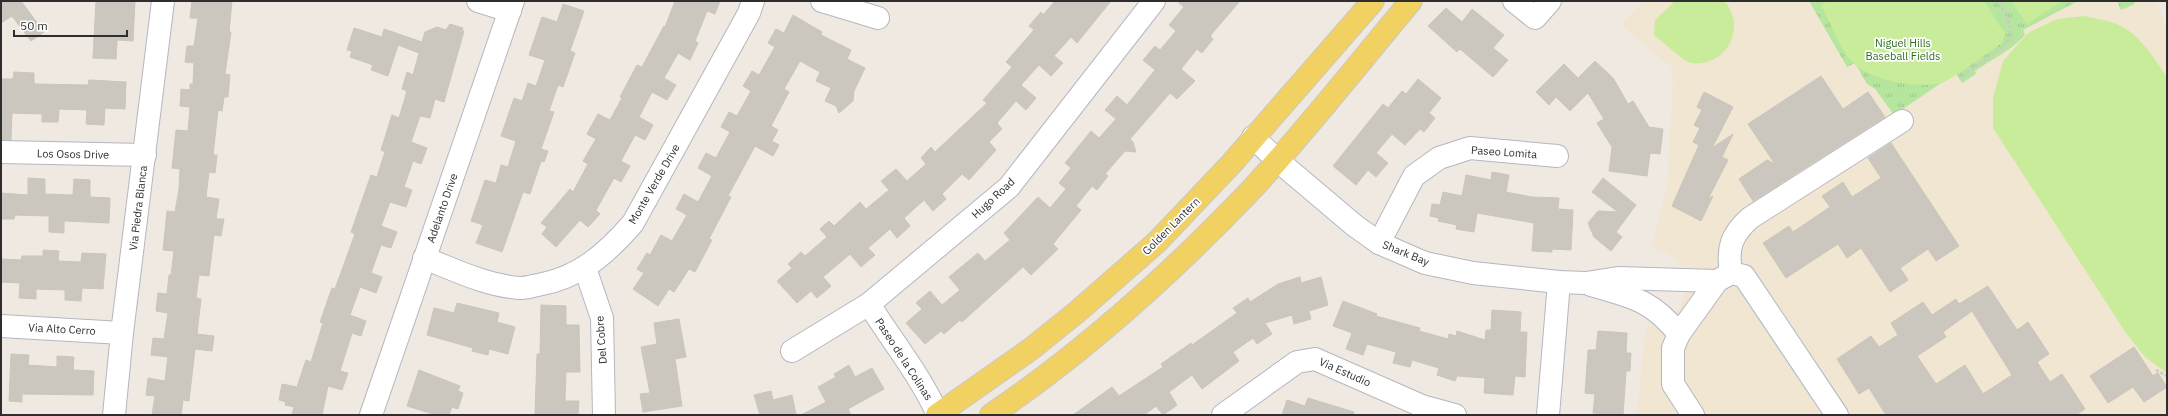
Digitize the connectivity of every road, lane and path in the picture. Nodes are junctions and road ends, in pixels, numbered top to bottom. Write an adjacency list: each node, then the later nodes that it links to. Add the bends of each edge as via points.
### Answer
1 (163, 1): 17 (street, Via Piedra Blanca)
2 (478, 1): 11 (street)
3 (753, 1): 22 (street, Monte Verde Drive, via 749,13 632,223 612,248)
4 (822, 1): 12 (street)
5 (1154, 1): 26 (street, Hugo Road, via 1009,187)
6 (1373, 1): 15 (main road, Golden Lantern)
7 (1411, 1): 19 (main road)
8 (1514, 1): 9 (street, via 1535,18)
9 (1550, 1)
10 (1998, 1): 13 (path, via 2007,15 2011,36 2003,47)
11 (512, 6): 21 (street, Adelanto Drive)
12 (878, 18)
13 (1959, 78)
14 (1902, 121): 23 (street, via 1750,218 1736,230)
15 (1254, 137): 19 (street, Shark Bay); 36 (main road, Golden Lantern, via 1197,200 1122,274 1031,348)
16 (1, 152): 17 (street, Los Osos Drive)
17 (145, 156): 28 (street, Via Piedra Blanca)
18 (1557, 156): 20 (street, Paseo Lomita, via 1470,148 1440,158 1414,176)
19 (1277, 160): 20 (street, Shark Bay); 37 (main road, via 1216,225 1131,307 1084,348)
20 (1379, 243): 24 (street, Shark Bay, via 1425,263 1473,273)
21 (424, 258): 22 (street, Monte Verde Drive, via 483,281 521,288 556,282); 34 (street, Adelanto Drive)
22 (585, 268): 35 (street, Del Cobre, via 602,318)
23 (1724, 277): 25 (street, via 1618,278); 29 (street); 42 (street, via 1744,276)
24 (1559, 282): 25 (street, Shark Bay); 40 (street)
25 (1586, 283): 29 (street, via 1646,303 1666,318)
26 (869, 304): 30 (street, Hugo Road); 36 (street, Paseo de la Colinas, via 926,390)
27 (1, 326): 28 (street, Via Alto Cerro)
28 (122, 333): 33 (street, Via Piedra Blanca)
29 (1679, 334): 41 (street, via 1673,348 1673,384)
30 (792, 351)
31 (2156, 370): 32 (path)
32 (2167, 376)
33 (114, 415)
34 (371, 415)
35 (604, 415)
36 (938, 415)
37 (991, 415)
38 (1223, 415): 39 (street, Via Estudio, via 1297,362 1315,359 1422,406)
39 (1455, 415)
40 (1548, 415)
41 (1693, 415)
42 (1837, 415)

